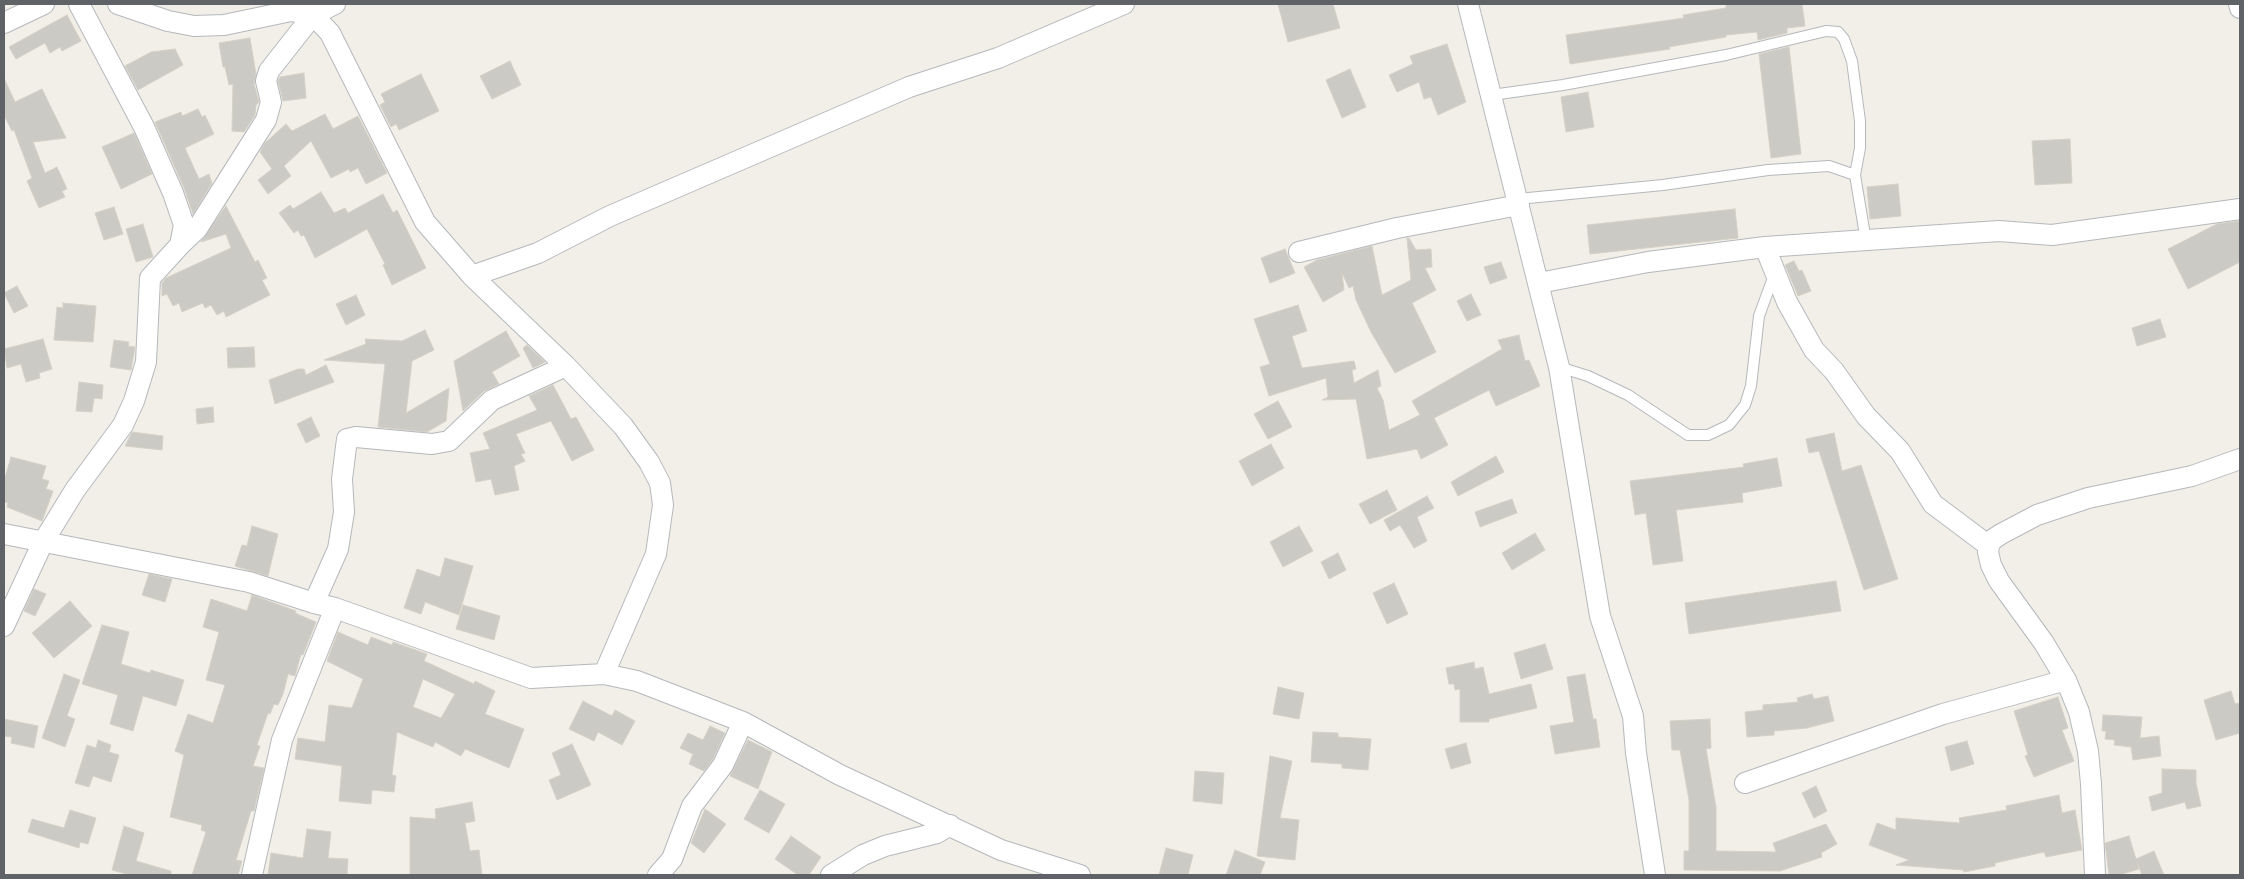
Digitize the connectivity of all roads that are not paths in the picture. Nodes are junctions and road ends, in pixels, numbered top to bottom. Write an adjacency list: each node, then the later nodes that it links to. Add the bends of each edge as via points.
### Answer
1 (44, 4): 11 (street)
2 (79, 4): 17 (street, via 144,127 173,193 184,225)
3 (118, 4): 10 (street, via 194,26 224,25 291,11)
4 (335, 4): 10 (street)
5 (1124, 4): 9 (street)
6 (1468, 4): 12 (street)
7 (2239, 4): 8 (street)
8 (2240, 8)
9 (1080, 12): 21 (street, via 998,58 909,87 610,216 538,253)
10 (313, 16): 17 (street, via 269,71 266,81 271,102 266,120 197,229); 21 (street, via 330,33 425,222)
11 (4, 23)
12 (1492, 95): 13 (lane, via 1592,80 1726,55 1826,31 1838,32 1852,61 1859,112 1860,148); 14 (street)
13 (1854, 175): 14 (lane, via 1829,166 1768,170 1663,186); 16 (lane)
14 (1518, 202): 19 (street); 22 (street)
15 (2240, 209): 16 (street, via 2052,235 1999,232)
16 (1866, 242): 18 (street)
17 (180, 245): 27 (street, via 150,278 146,362 123,425 75,490)
18 (1765, 247): 20 (street); 22 (street, via 1648,262)
19 (1300, 252)
20 (1775, 274): 24 (lane, via 1759,316 1752,386 1746,405 1729,425 1708,435 1688,435 1628,395 1588,376); 28 (street, via 1814,350 1834,371 1866,416 1900,451 1933,504)
21 (472, 276): 23 (street)
22 (1539, 283): 24 (street)
23 (566, 366): 29 (street, via 492,400 449,442 432,444 356,437 347,440 342,479 344,512 338,548); 32 (street, via 622,426 660,483 662,505 656,554)
24 (1559, 368): 41 (street, via 1600,616 1633,716)
25 (2240, 459): 28 (street, via 2192,476 2088,498 2037,515 2001,534)
26 (4, 534): 27 (street)
27 (43, 542): 29 (street, via 249,582); 31 (street)
28 (1989, 546): 33 (street, via 1991,565 1999,580)
29 (314, 603): 30 (street)
30 (335, 608): 32 (street, via 531,678); 37 (street, via 282,740)
31 (4, 626)
32 (604, 674): 34 (street, via 637,681)
33 (2066, 680): 35 (street, via 1943,714); 42 (street, via 2079,712 2088,752)
34 (743, 722): 36 (street, via 840,775); 38 (street, via 723,765 692,806 672,859)
35 (1745, 783)
36 (950, 825): 39 (street, via 937,833 863,855); 40 (street, via 1001,850)
37 (252, 875)
38 (658, 875)
39 (831, 875)
40 (1080, 875)
41 (1655, 875)
42 (2095, 875)

